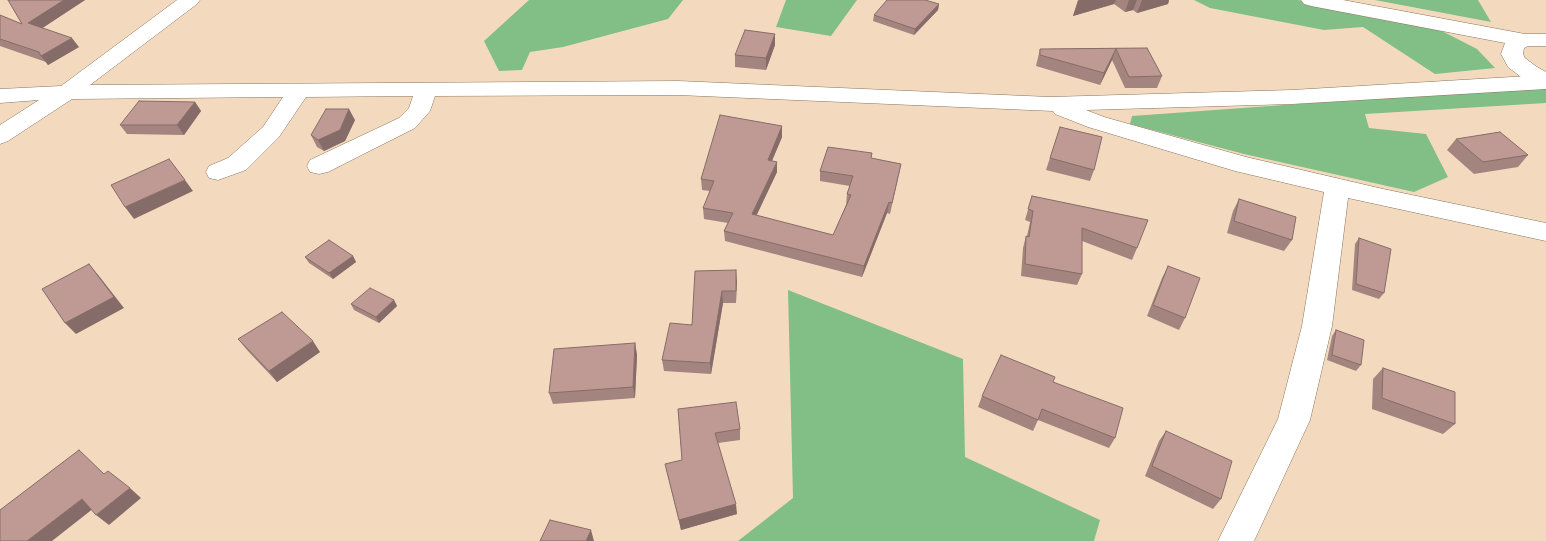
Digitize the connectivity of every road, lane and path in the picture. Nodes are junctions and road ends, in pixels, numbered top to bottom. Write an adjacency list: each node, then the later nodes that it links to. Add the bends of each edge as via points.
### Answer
1 (190, 0): 7 (street)
2 (1311, 0): 3 (street)
3 (1536, 40): 4 (street, via 1514,45 1512,54 1516,62)
4 (1546, 81): 9 (street, via 1292,96)
5 (299, 91): 6 (street); 7 (street); 12 (street, via 271,132 237,164)
6 (426, 91): 9 (street, via 678,88); 11 (street, via 419,111 407,123)
7 (67, 92): 8 (street); 10 (street)
8 (0, 96)
9 (1050, 104): 13 (street, via 1096,122 1225,160)
10 (0, 136)
11 (319, 166)
12 (218, 172)
13 (1337, 187): 14 (street); 15 (street, via 1317,326 1294,420)
14 (1546, 232)
15 (1236, 541)

